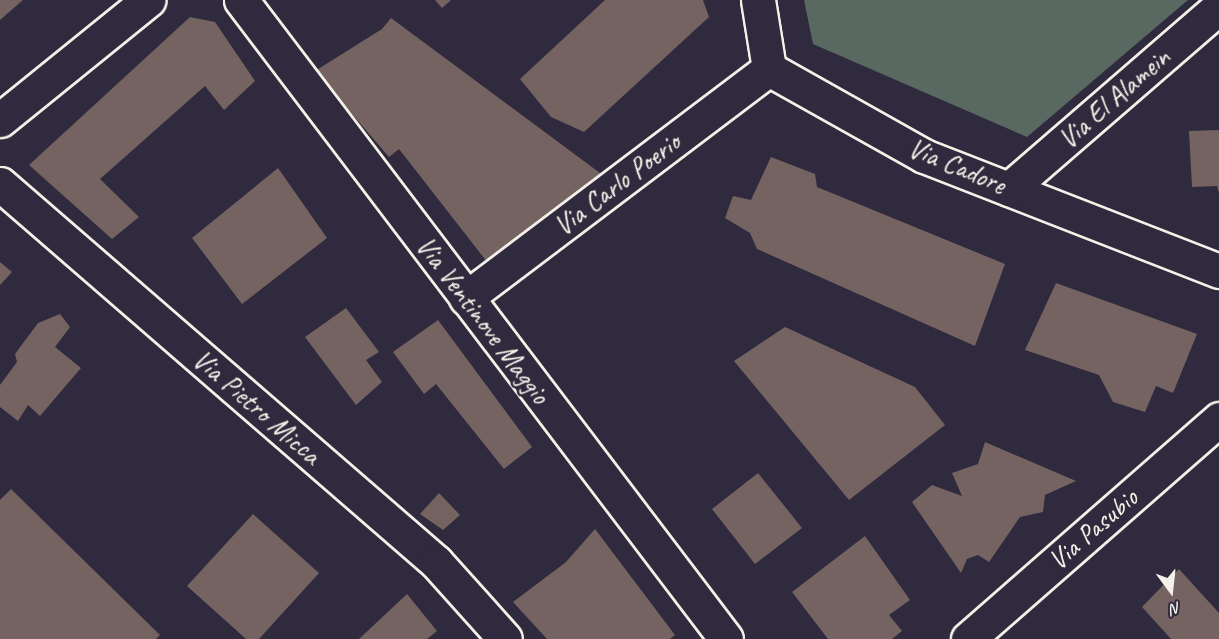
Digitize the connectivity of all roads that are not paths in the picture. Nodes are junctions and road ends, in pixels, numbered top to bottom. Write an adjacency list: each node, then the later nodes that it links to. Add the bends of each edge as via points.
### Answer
1 (148, 0): 6 (street)
2 (241, 0): 10 (street, Via Ventinove Maggio)
3 (758, 0): 5 (street)
4 (1219, 7): 8 (street, Via El Alamein)
5 (769, 69): 8 (street, Via Cadore, via 924,156); 10 (street, Via Carlo Poerio)
6 (0, 120)
7 (0, 184): 12 (street, Via Pietro Micca, via 436,562)
8 (1009, 189): 9 (street, Via Cadore)
9 (1219, 271)
10 (466, 298): 13 (street, Via Ventinove Maggio)
11 (1219, 419): 14 (street, Via Pasubio)
12 (505, 639)
13 (726, 639)
14 (968, 639)

